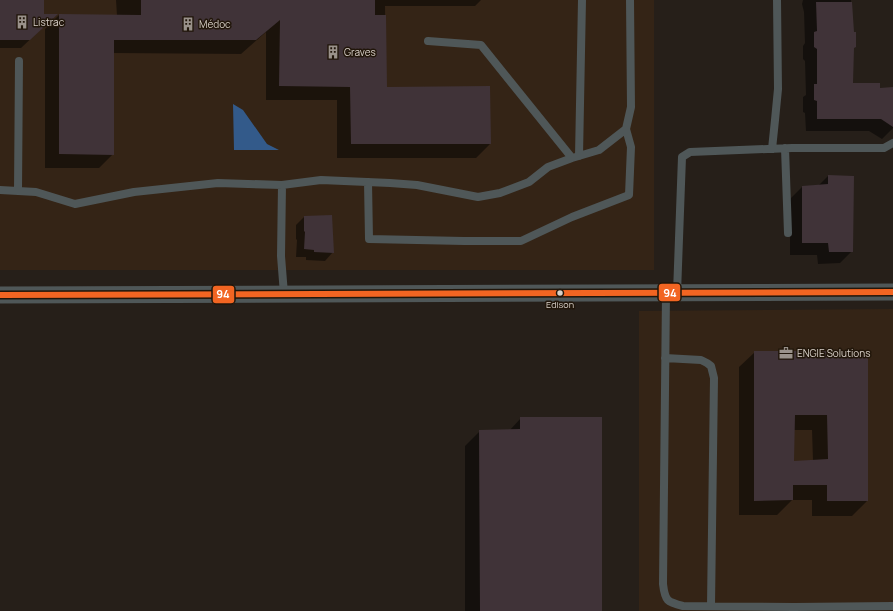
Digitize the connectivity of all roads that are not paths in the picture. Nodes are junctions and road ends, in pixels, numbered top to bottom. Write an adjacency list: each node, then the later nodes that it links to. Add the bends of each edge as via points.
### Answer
1 (582, 0): 10 (lane)
2 (630, 0): 6 (lane, via 631,107)
3 (778, 0): 9 (lane, via 778,89)
4 (428, 41): 10 (lane, via 481,45)
5 (19, 61): 14 (lane)
6 (626, 129): 10 (lane, via 599,150); 11 (lane, via 631,147 629,195 572,217 521,241 369,239)
7 (893, 143): 8 (lane, via 884,148)
8 (785, 148): 9 (lane); 15 (lane)
9 (772, 149): 17 (lane, via 690,152 682,157)
10 (575, 157): 11 (lane, via 548,167 529,182 500,193 478,197 417,185)
11 (368, 182): 12 (lane, via 321,180)
12 (282, 185): 14 (lane, via 218,183 134,192 75,204 36,192); 18 (lane, via 281,256)
13 (0, 190): 14 (lane)
14 (18, 191)
15 (788, 232)
16 (893, 292): 17 (street)
17 (671, 293): 18 (street); 20 (lane)
18 (284, 294): 19 (street)
19 (0, 295)
20 (665, 358): 21 (lane, via 707,362 711,366 714,378); 21 (lane, via 664,595 670,603 683,606)
21 (711, 606): 23 (lane)
22 (893, 606): 23 (lane)
23 (794, 609)

